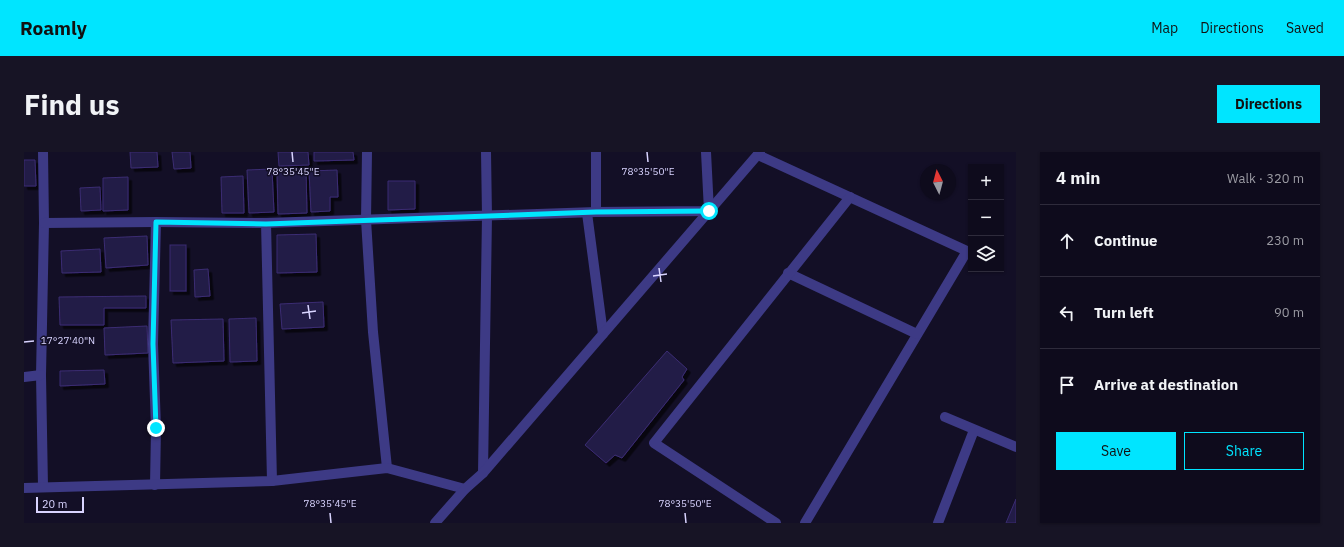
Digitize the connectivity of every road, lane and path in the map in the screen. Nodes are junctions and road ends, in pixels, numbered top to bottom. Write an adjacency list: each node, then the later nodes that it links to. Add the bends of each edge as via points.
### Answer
1 (43, 152): 13 (street)
2 (367, 152): 11 (street)
3 (486, 152): 10 (street)
4 (596, 152): 9 (street)
5 (706, 152): 8 (street)
6 (759, 153): 7 (street); 8 (street)
7 (850, 197): 15 (street); 17 (street, via 967,251)
8 (709, 211): 9 (street); 16 (street)
9 (592, 213): 10 (street); 16 (street)
10 (487, 216): 11 (street); 24 (street)
11 (366, 220): 14 (street); 23 (street, via 373,332)
12 (156, 222): 13 (street); 14 (street); 26 (street, via 153,344)
13 (44, 223): 18 (street)
14 (266, 224): 25 (street)
15 (788, 273): 17 (street); 31 (street, via 654,443)
16 (603, 334): 24 (street)
17 (917, 334): 32 (street)
18 (41, 374): 19 (street); 27 (street)
19 (24, 377)
20 (945, 417): 21 (street)
21 (974, 430): 22 (street); 33 (street)
22 (1016, 447)
23 (387, 468): 25 (street); 29 (street)
24 (482, 473): 29 (street)
25 (272, 481): 26 (street)
26 (155, 485): 27 (street)
27 (43, 487): 28 (street)
28 (24, 488)
29 (465, 489): 30 (street)
30 (435, 523)
31 (776, 523)
32 (805, 523)
33 (938, 523)

